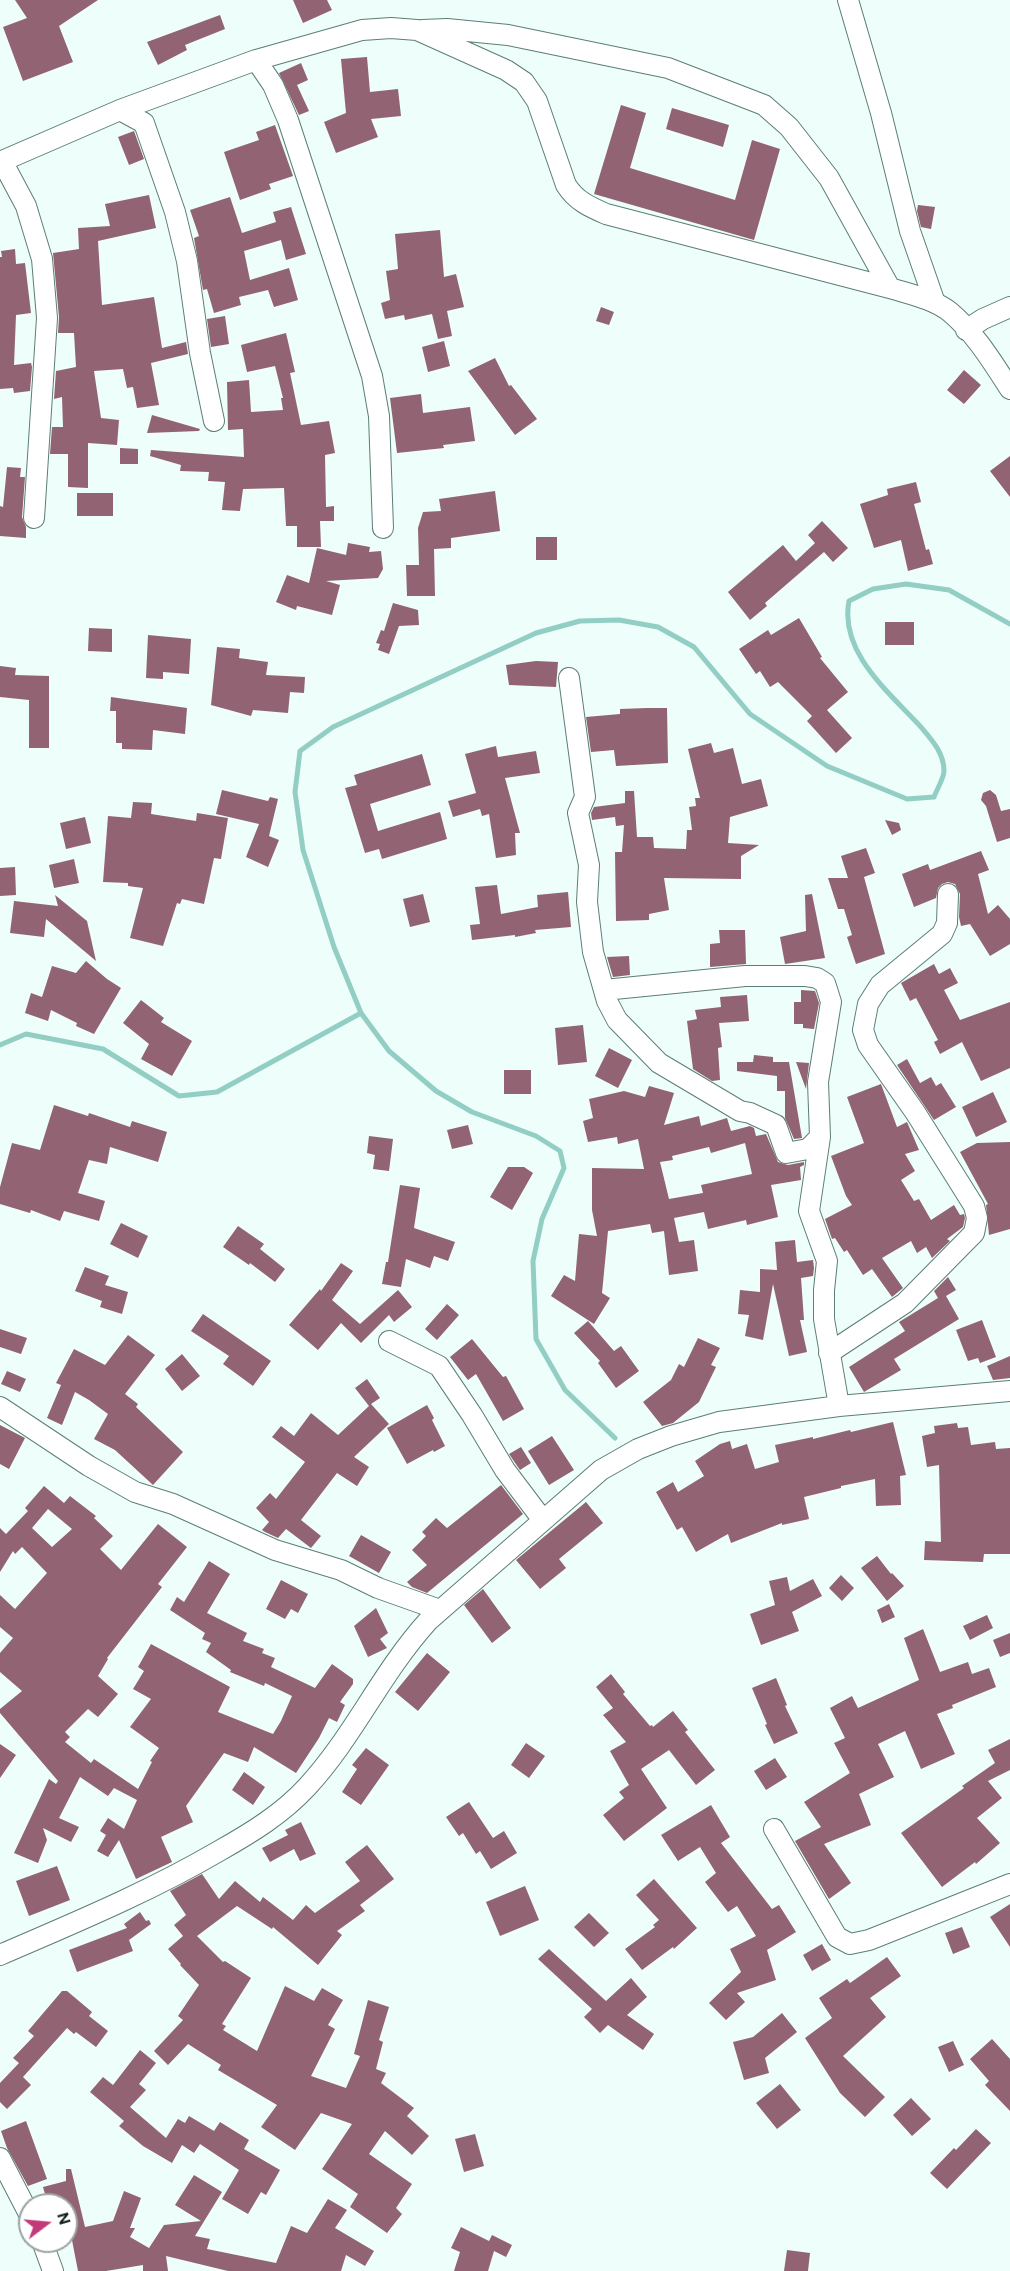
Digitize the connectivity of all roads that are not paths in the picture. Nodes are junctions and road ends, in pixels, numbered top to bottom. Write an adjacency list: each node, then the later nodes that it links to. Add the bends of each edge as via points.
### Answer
1 (848, 0): 7 (street, via 910,231)
2 (417, 30): 3 (street, via 362,30); 6 (street, via 524,82 537,100 567,185 583,203 606,214); 6 (street, via 447,28 508,35 668,68 764,105 789,127 829,178)
3 (256, 60): 4 (street); 13 (street, via 273,85 288,120 372,376 379,416)
4 (120, 110): 5 (street); 11 (street, via 144,123 175,212)
5 (1, 161): 12 (street, via 26,206 42,259 47,318)
6 (890, 288): 7 (street)
7 (935, 303): 9 (street, via 950,312)
8 (1010, 307): 9 (street)
9 (966, 330): 10 (street)
10 (1010, 389)
11 (214, 421)
12 (34, 518)
13 (383, 528)
14 (569, 678): 16 (street, via 585,797 578,813 589,865 587,902 593,952)
15 (948, 894): 19 (street, via 947,923 942,934 880,985 868,1004 864,1030 868,1045 974,1206 974,1233 904,1303)
16 (604, 990): 17 (street, via 617,1020 659,1063 740,1111 776,1125 786,1153 808,1149); 17 (street, via 745,976 817,978 825,983 831,1002 819,1082)
17 (820, 1137): 19 (street, via 809,1211 827,1261 824,1319)
18 (389, 1341): 23 (street, via 439,1366 505,1470)
19 (829, 1353): 21 (street)
20 (1010, 1390): 21 (street)
21 (839, 1406): 23 (street, via 718,1422 671,1436 601,1470)
22 (0, 1407): 24 (street, via 88,1466 135,1492 173,1504 275,1550 341,1570)
23 (542, 1519): 24 (street)
24 (440, 1610): 27 (street, via 406,1645 338,1750 293,1802 258,1828 180,1874)
25 (774, 1829): 26 (street, via 837,1937 850,1944)
26 (1010, 1884)
27 (0, 1955)
28 (0, 2158): 29 (street)
29 (18, 2193)
30 (46, 2253): 31 (street)
31 (53, 2271)

